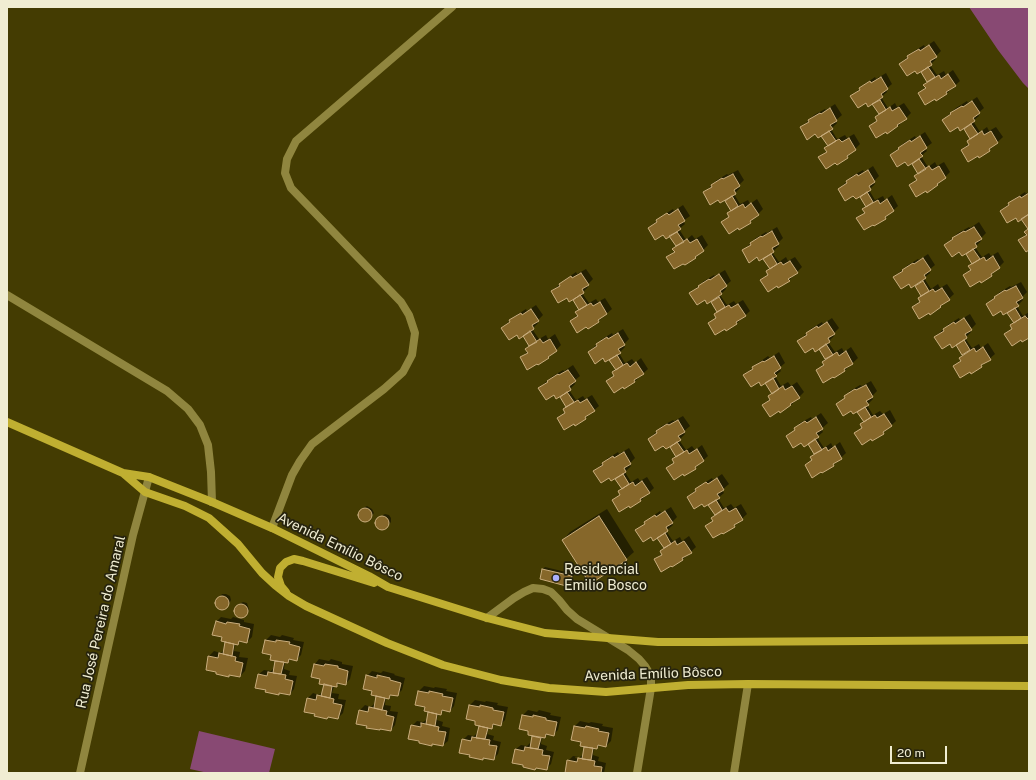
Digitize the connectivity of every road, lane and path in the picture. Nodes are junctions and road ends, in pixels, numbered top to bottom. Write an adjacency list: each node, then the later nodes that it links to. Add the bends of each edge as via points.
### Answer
1 (452, 7): 8 (street, via 296,142 287,159 285,173 291,188 400,302 409,315 415,334 412,354 403,372 312,444 292,475)
2 (7, 294): 7 (street, via 167,391 188,409 200,425 208,445)
3 (7, 422): 4 (main road, Avenida Emílio Bôsco)
4 (123, 473): 5 (main road, Avenida Emílio Bôsco); 6 (main road, Avenida Emílio Bôsco)
5 (150, 477): 6 (street, Rua José Pereira do Amaral); 7 (main road, Avenida Emílio Bôsco)
6 (145, 492): 10 (main road, Avenida Emílio Bôsco, via 185,506 209,518 238,544 262,573); 17 (street, Rua José Pereira do Amaral, via 133,535)
7 (212, 502): 8 (main road, Avenida Emílio Bôsco)
8 (272, 528): 9 (main road, Avenida Emílio Bôsco)
9 (388, 587): 10 (main road, via 294,559 280,568 278,577); 11 (main road, Avenida Emílio Bôsco)
10 (289, 596): 16 (main road, Avenida Emílio Bôsco, via 387,643 443,665 501,680 549,688 606,692)
11 (487, 618): 12 (main road, Avenida Emílio Bôsco, via 545,633); 12 (street, via 524,592 533,588 543,589 551,592 577,619)
12 (609, 638): 13 (main road, Avenida Emílio Bôsco, via 658,642); 16 (street, via 628,650 645,666 651,676)
13 (1029, 640)
14 (748, 684): 15 (main road, Avenida Emílio Bôsco); 16 (main road, Avenida Emílio Bôsco); 19 (street)
15 (1029, 686)
16 (651, 688): 18 (street)
17 (80, 773)
18 (637, 773)
19 (734, 773)

